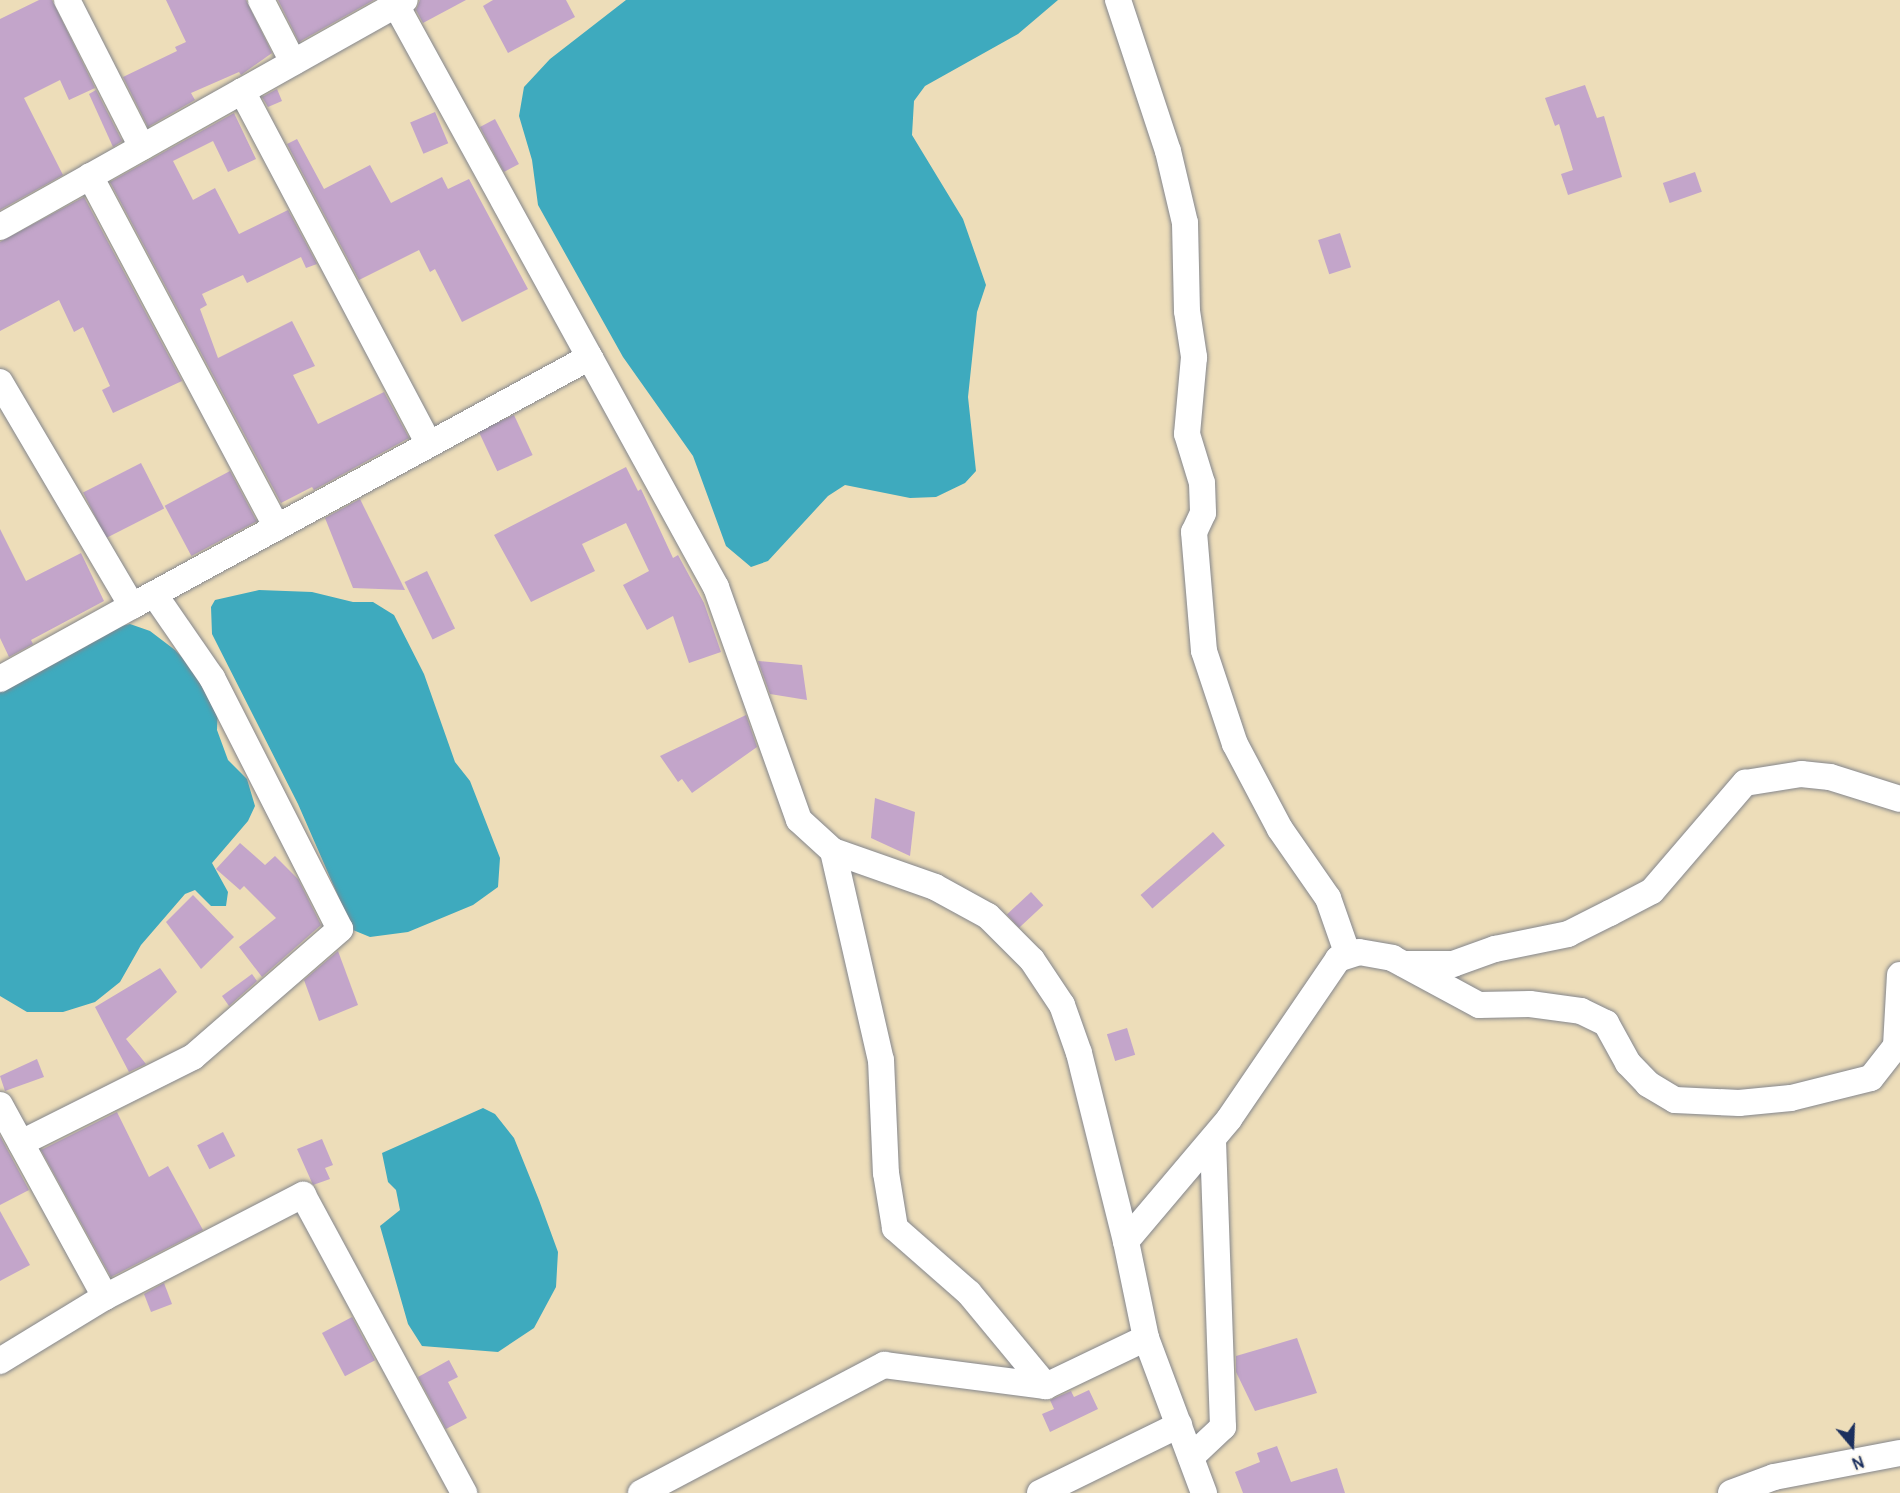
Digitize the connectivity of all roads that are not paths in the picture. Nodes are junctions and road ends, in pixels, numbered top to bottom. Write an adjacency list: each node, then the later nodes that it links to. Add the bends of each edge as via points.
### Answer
1 (67, 0): 7 (street)
2 (261, 0): 5 (street)
3 (1118, 0): 19 (street, via 1168,151 1185,223 1194,357 1187,434 1202,483 1203,513 1194,532 1204,651 1234,744 1280,830 1328,898)
4 (400, 2): 5 (street); 10 (street)
5 (293, 62): 6 (street)
6 (242, 91): 7 (street); 12 (street)
7 (142, 147): 8 (street)
8 (90, 176): 9 (street); 13 (street)
9 (0, 227)
10 (590, 357): 12 (street); 18 (street, via 716,587 799,820)
11 (0, 382): 15 (street)
12 (429, 444): 13 (street)
13 (277, 527): 14 (street)
14 (154, 594): 15 (street); 24 (street, via 212,678 340,929 193,1057)
15 (132, 606): 16 (street)
16 (0, 678)
17 (1900, 799): 20 (street, via 1830,777 1801,774 1745,783 1652,891 1610,914 1568,934 1453,963)
18 (833, 851): 25 (street, via 935,887 988,916 1032,960 1062,1005 1072,1034); 29 (street, via 881,1060 886,1173 895,1228 969,1293)
19 (1348, 955): 20 (street, via 1374,952); 23 (street, via 1338,959)
20 (1403, 964): 21 (street, via 1479,1005 1530,1004 1581,1011 1606,1023 1628,1063 1648,1084 1675,1100 1739,1103 1791,1098 1871,1078 1896,1046)
21 (1900, 975)
22 (0, 1105): 24 (street)
23 (1213, 1141): 25 (street); 32 (street, via 1223,1427)
24 (21, 1143): 26 (street)
25 (1126, 1241): 27 (street)
26 (105, 1297): 28 (street); 33 (street, via 303,1195)
27 (1146, 1338): 29 (street); 30 (street)
28 (0, 1361)
29 (1046, 1386): 34 (street, via 884,1365)
30 (1179, 1425): 32 (street); 35 (street)
31 (1900, 1452): 37 (street, via 1774,1476)
32 (1191, 1457): 36 (street)
33 (464, 1493)
34 (641, 1493)
35 (1041, 1493)
36 (1204, 1493)
37 (1731, 1493)

